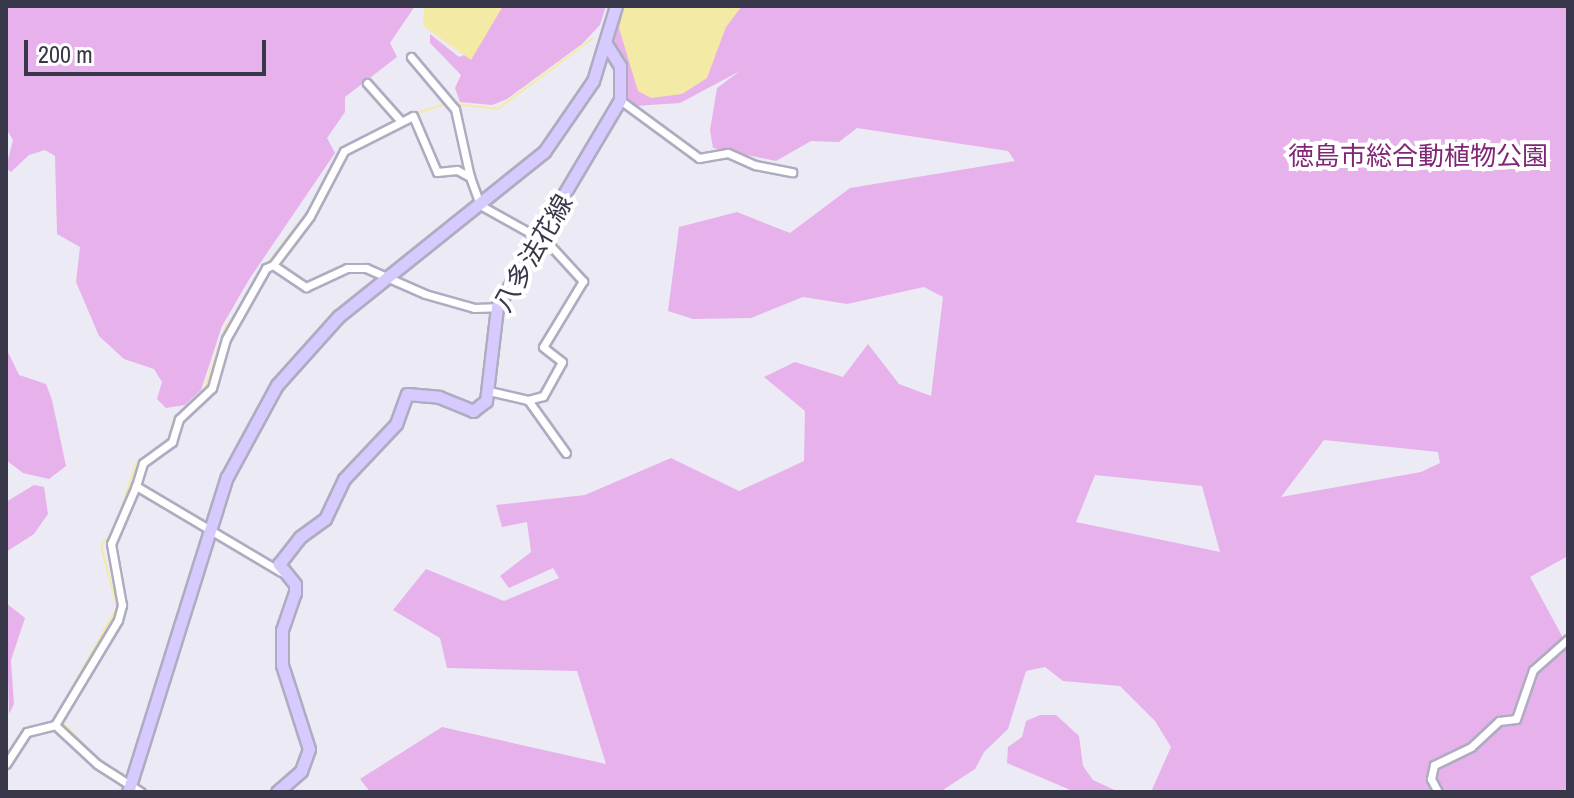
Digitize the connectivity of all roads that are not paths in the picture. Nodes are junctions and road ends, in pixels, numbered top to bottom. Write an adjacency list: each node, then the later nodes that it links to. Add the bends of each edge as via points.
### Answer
1 (616, 6): 2 (main road, 八多法花線)
2 (606, 44): 5 (main road, via 620,66); 9 (main road, 八多法花線, via 593,81 565,128)
3 (411, 57): 8 (street, via 455,109)
4 (367, 83): 6 (street)
5 (620, 100): 7 (street, via 699,158 728,153); 10 (main road, 八多法花線)
6 (399, 119): 8 (street, via 413,116 437,172 457,170); 11 (street, via 344,151 310,216)
7 (792, 172)
8 (470, 177): 9 (street)
9 (480, 205): 10 (street); 12 (main road, 八多法花線)
10 (540, 238): 13 (main road, 八多法花線); 15 (street, via 583,281 543,347 562,362 555,382 543,396)
11 (273, 265): 12 (street, via 306,287 347,268); 17 (street, via 266,268 226,339 212,388 179,419 172,442 143,463)
12 (387, 276): 13 (street, via 465,306); 18 (main road, 八多法花線, via 305,350 277,385 244,438)
13 (497, 307): 14 (main road, 八多法花線)
14 (489, 391): 15 (street); 19 (main road, via 473,411 439,397 407,394 396,424 344,479 325,519 300,537 279,564)
15 (528, 400): 16 (street)
16 (566, 453)
17 (136, 486): 18 (street); 21 (street, via 111,544 122,605 118,620)
18 (209, 531): 19 (street); 23 (main road, 八多法花線)
19 (281, 572): 24 (main road, via 295,584 282,630 282,665 309,749 301,771)
20 (1568, 639): 25 (street, via 1533,670 1525,707 1516,719 1499,721 1471,747 1434,765 1431,779)
21 (55, 725): 22 (street, via 27,732); 23 (street)
22 (6, 764)
23 (133, 790)
24 (277, 792)
25 (1438, 792)

